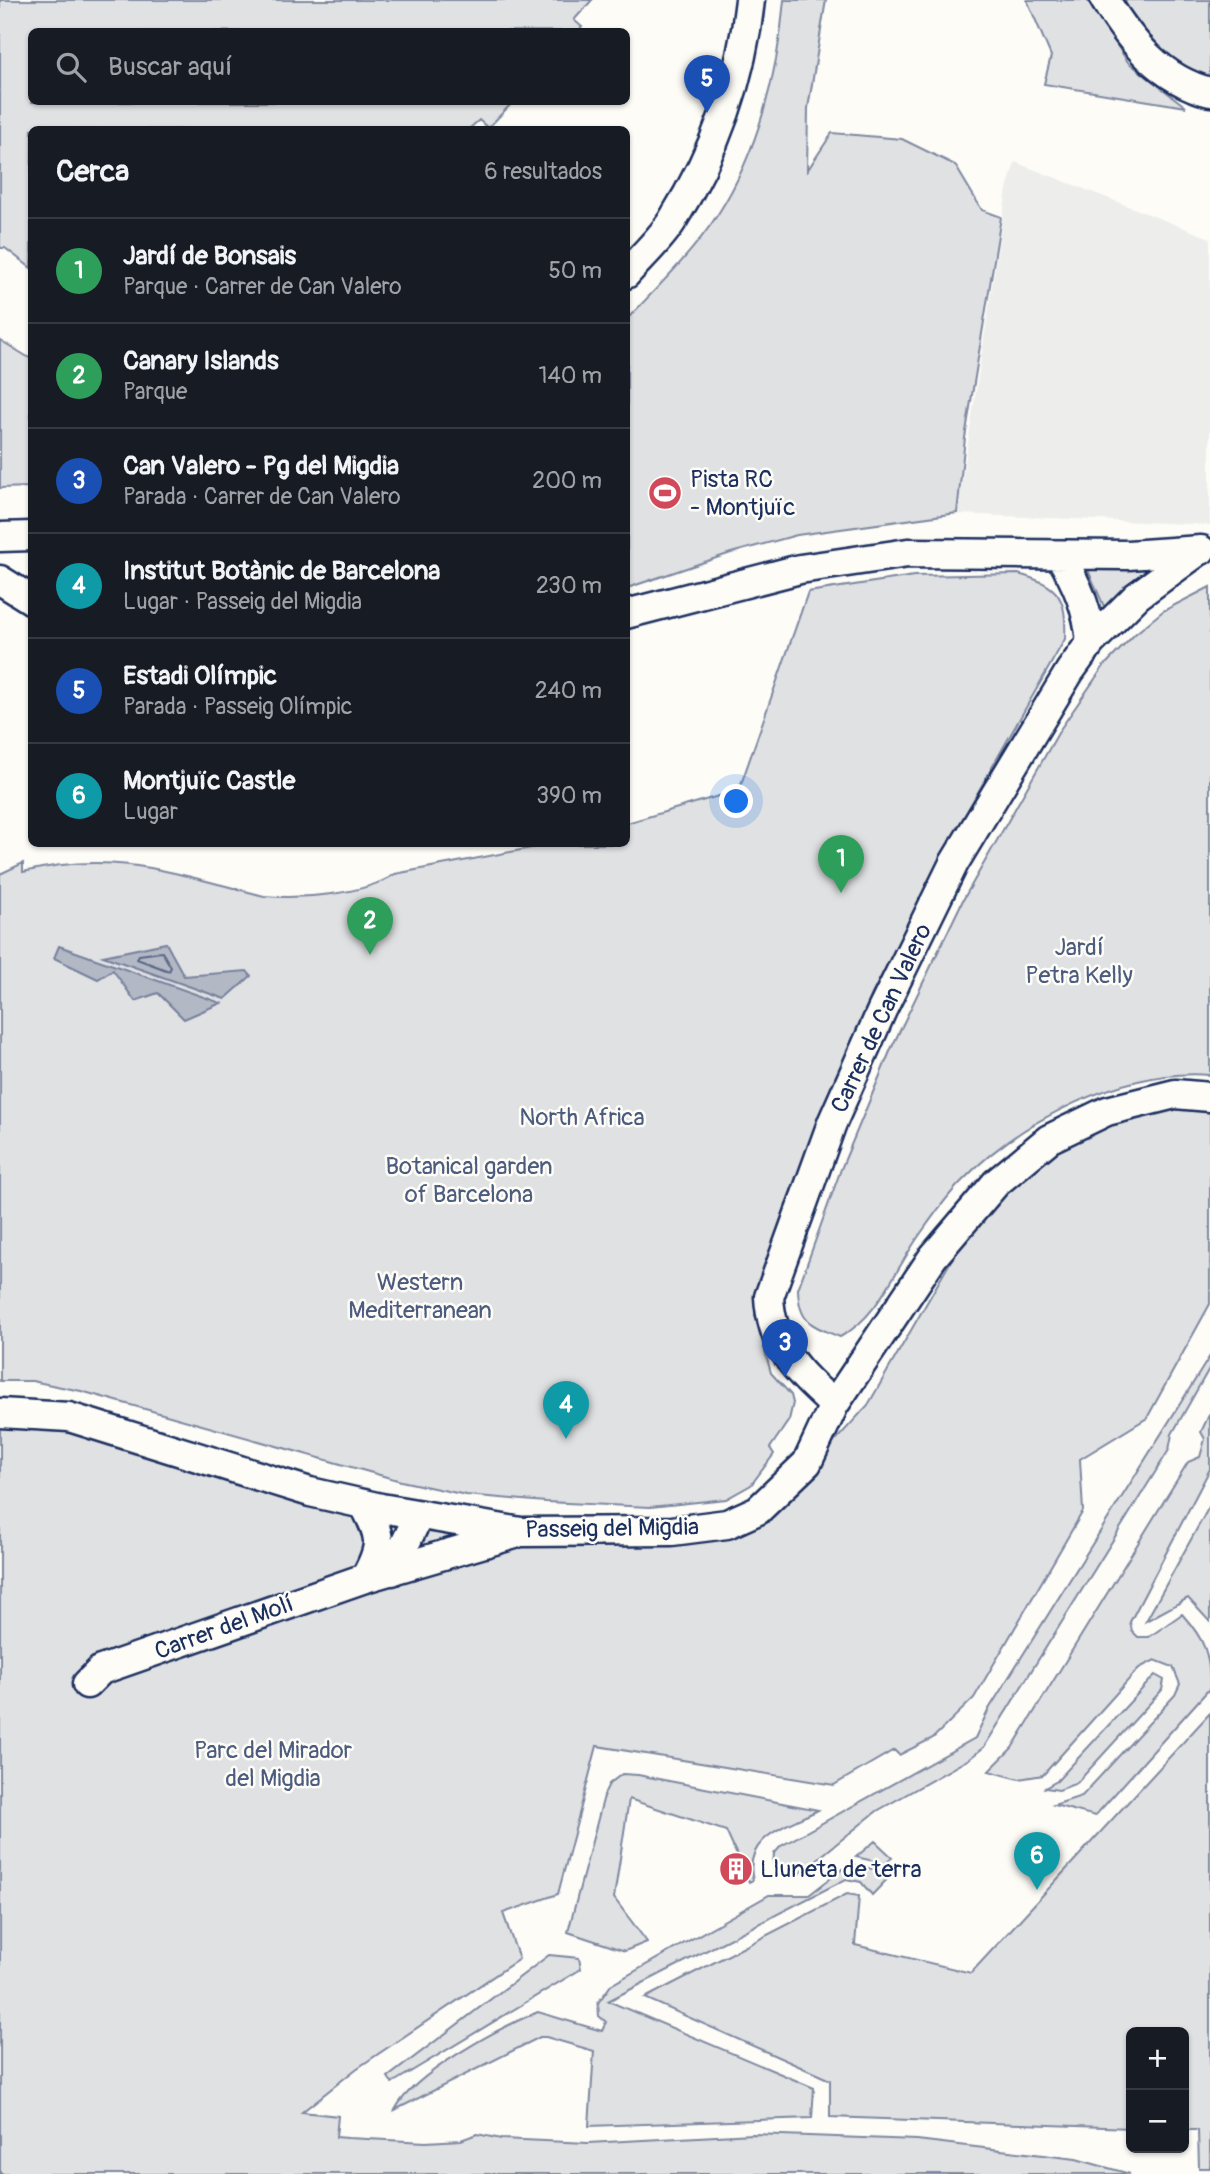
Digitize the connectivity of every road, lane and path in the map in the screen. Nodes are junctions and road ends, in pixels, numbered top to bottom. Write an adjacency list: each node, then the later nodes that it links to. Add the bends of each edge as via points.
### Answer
1 (750, 0): 4 (street, via 747,33 714,142 671,223)
2 (1105, 0): 3 (street, via 1128,38 1156,63)
3 (1210, 92)
4 (630, 269)
5 (28, 536): 6 (street)
6 (0, 537)
7 (1205, 550): 8 (street); 12 (street, Carrer de Can Valero, via 1137,596)
8 (1060, 555): 11 (street, via 908,553 800,569); 12 (street, via 1089,615)
9 (0, 580): 10 (street)
10 (28, 598)
11 (630, 613)
12 (1091, 642): 14 (street, Carrer de Can Valero, via 954,863 881,1010 775,1275 769,1297 770,1320 782,1347 795,1368)
13 (1210, 1097): 14 (street, Passeig del Migdia, via 1175,1094 1107,1111 1049,1139 996,1183 933,1257)
14 (834, 1405): 18 (street, Passeig del Migdia, via 807,1462 758,1510 727,1524 672,1531)
15 (0, 1413): 16 (street, Passeig del Migdia, via 69,1417 310,1492)
16 (364, 1504): 17 (street, Passeig del Migdia); 19 (street, via 380,1542)
17 (419, 1514): 18 (street, Passeig del Migdia); 19 (street)
18 (521, 1532): 19 (street, Carrer del Molí)
19 (378, 1574): 20 (street, Carrer del Molí, via 101,1670)
20 (87, 1684)

